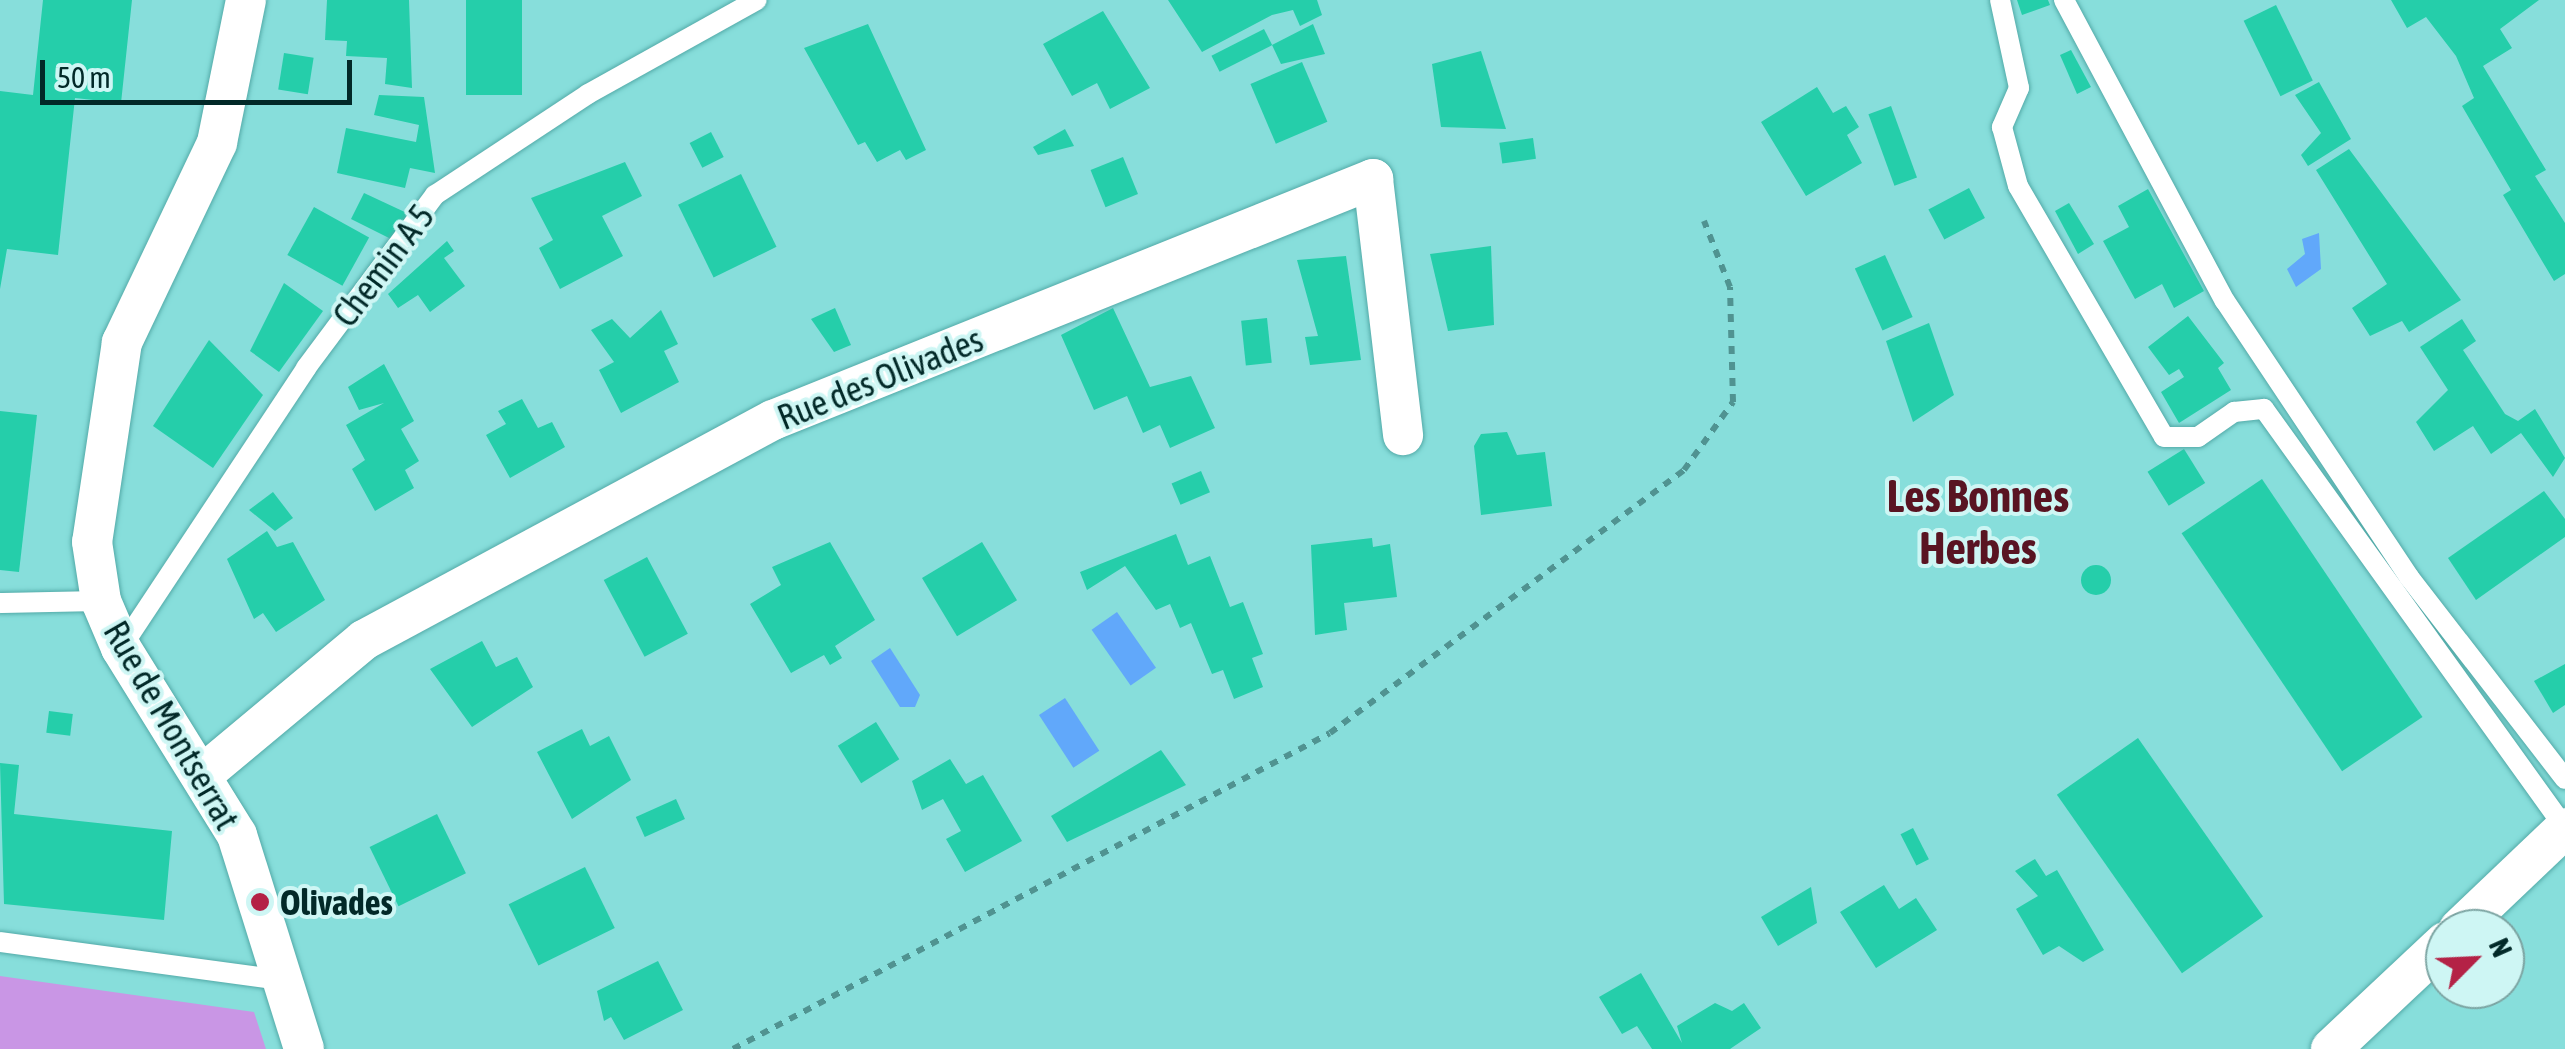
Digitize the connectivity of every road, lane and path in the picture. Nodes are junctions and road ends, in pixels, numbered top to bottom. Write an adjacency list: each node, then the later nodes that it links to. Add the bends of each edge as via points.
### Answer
1 (246, 0): 7 (street, Rue de Montserrat, via 218,143 122,342 92,542)
2 (757, 0): 9 (lane, Chemin A 5, via 588,94 435,195 306,368)
3 (2000, 0): 12 (lane, via 2020,88 2002,127 2018,186 2164,437 2198,437 2234,412 2264,409)
4 (2064, 0): 11 (lane, via 2225,301 2409,577)
5 (1704, 221): 18 (path, via 1730,287 1733,402 1684,470 1330,732)
6 (1402, 435): 10 (street, Rue des Olivades, via 1373,179 773,420 364,640)
7 (101, 601): 8 (lane); 9 (street, Rue de Montserrat)
8 (0, 603)
9 (121, 648): 10 (street, Rue de Montserrat)
10 (202, 775): 16 (street, Rue de Montserrat, via 238,835)
11 (2565, 779)
12 (2565, 828): 13 (street)
13 (2480, 909)
14 (0, 942): 16 (lane)
15 (2425, 961): 19 (street)
16 (282, 980): 17 (street, Rue de Montserrat)
17 (304, 1049)
18 (733, 1049)
19 (2331, 1049)

